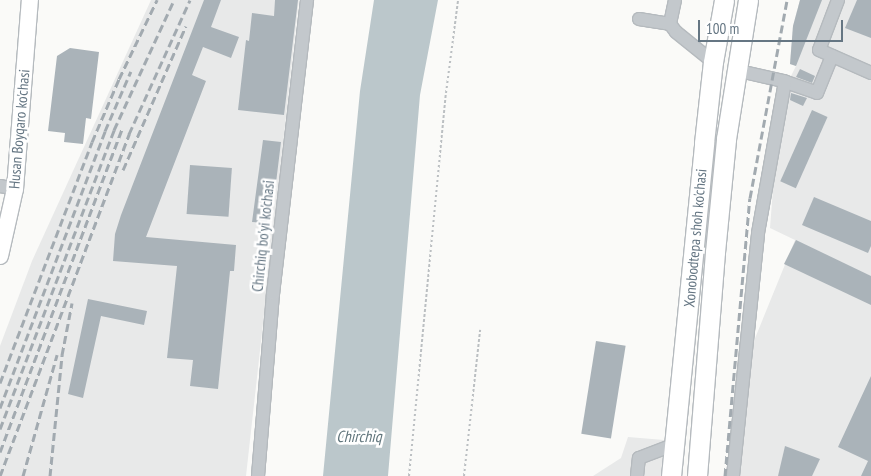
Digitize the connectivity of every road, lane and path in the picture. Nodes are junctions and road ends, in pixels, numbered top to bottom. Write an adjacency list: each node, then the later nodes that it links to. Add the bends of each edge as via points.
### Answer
1 (20, 0): 16 (main road, Husan Boyqaro ko'chasi)
2 (30, 0): 16 (main road, Husan Boyqaro ko'chasi)
3 (307, 0): 21 (street, Chirchiq bo'yi ko'chasi, via 273,294)
4 (458, 0): 22 (path)
5 (676, 0): 10 (street)
6 (724, 0): 12 (highway, Xonobodtepa shoh ko'chasi)
7 (748, 0): 13 (highway, Xonobodtepa shoh ko'chasi)
8 (838, 0): 11 (street, via 819,50)
9 (639, 19): 10 (street)
10 (670, 24): 12 (street)
11 (832, 56): 14 (street); 15 (street, via 817,93)
12 (713, 62): 20 (highway, Xonobodtepa shoh ko'chasi)
13 (735, 70): 15 (street); 26 (highway, Xonobodtepa shoh ko'chasi, via 715,252)
14 (871, 73)
15 (785, 81): 27 (street, via 758,233)
16 (7, 187): 17 (main road, Husan Boyqaro ko'chasi); 18 (main road, Husan Boyqaro ko'chasi)
17 (0, 212)
18 (0, 256)
19 (480, 330): 23 (path)
20 (675, 444): 24 (street, via 639,458); 25 (highway, Xonobodtepa shoh ko'chasi)
21 (258, 476)
22 (409, 476)
23 (464, 476)
24 (637, 476)
25 (671, 476)
26 (697, 476)
27 (733, 476)

